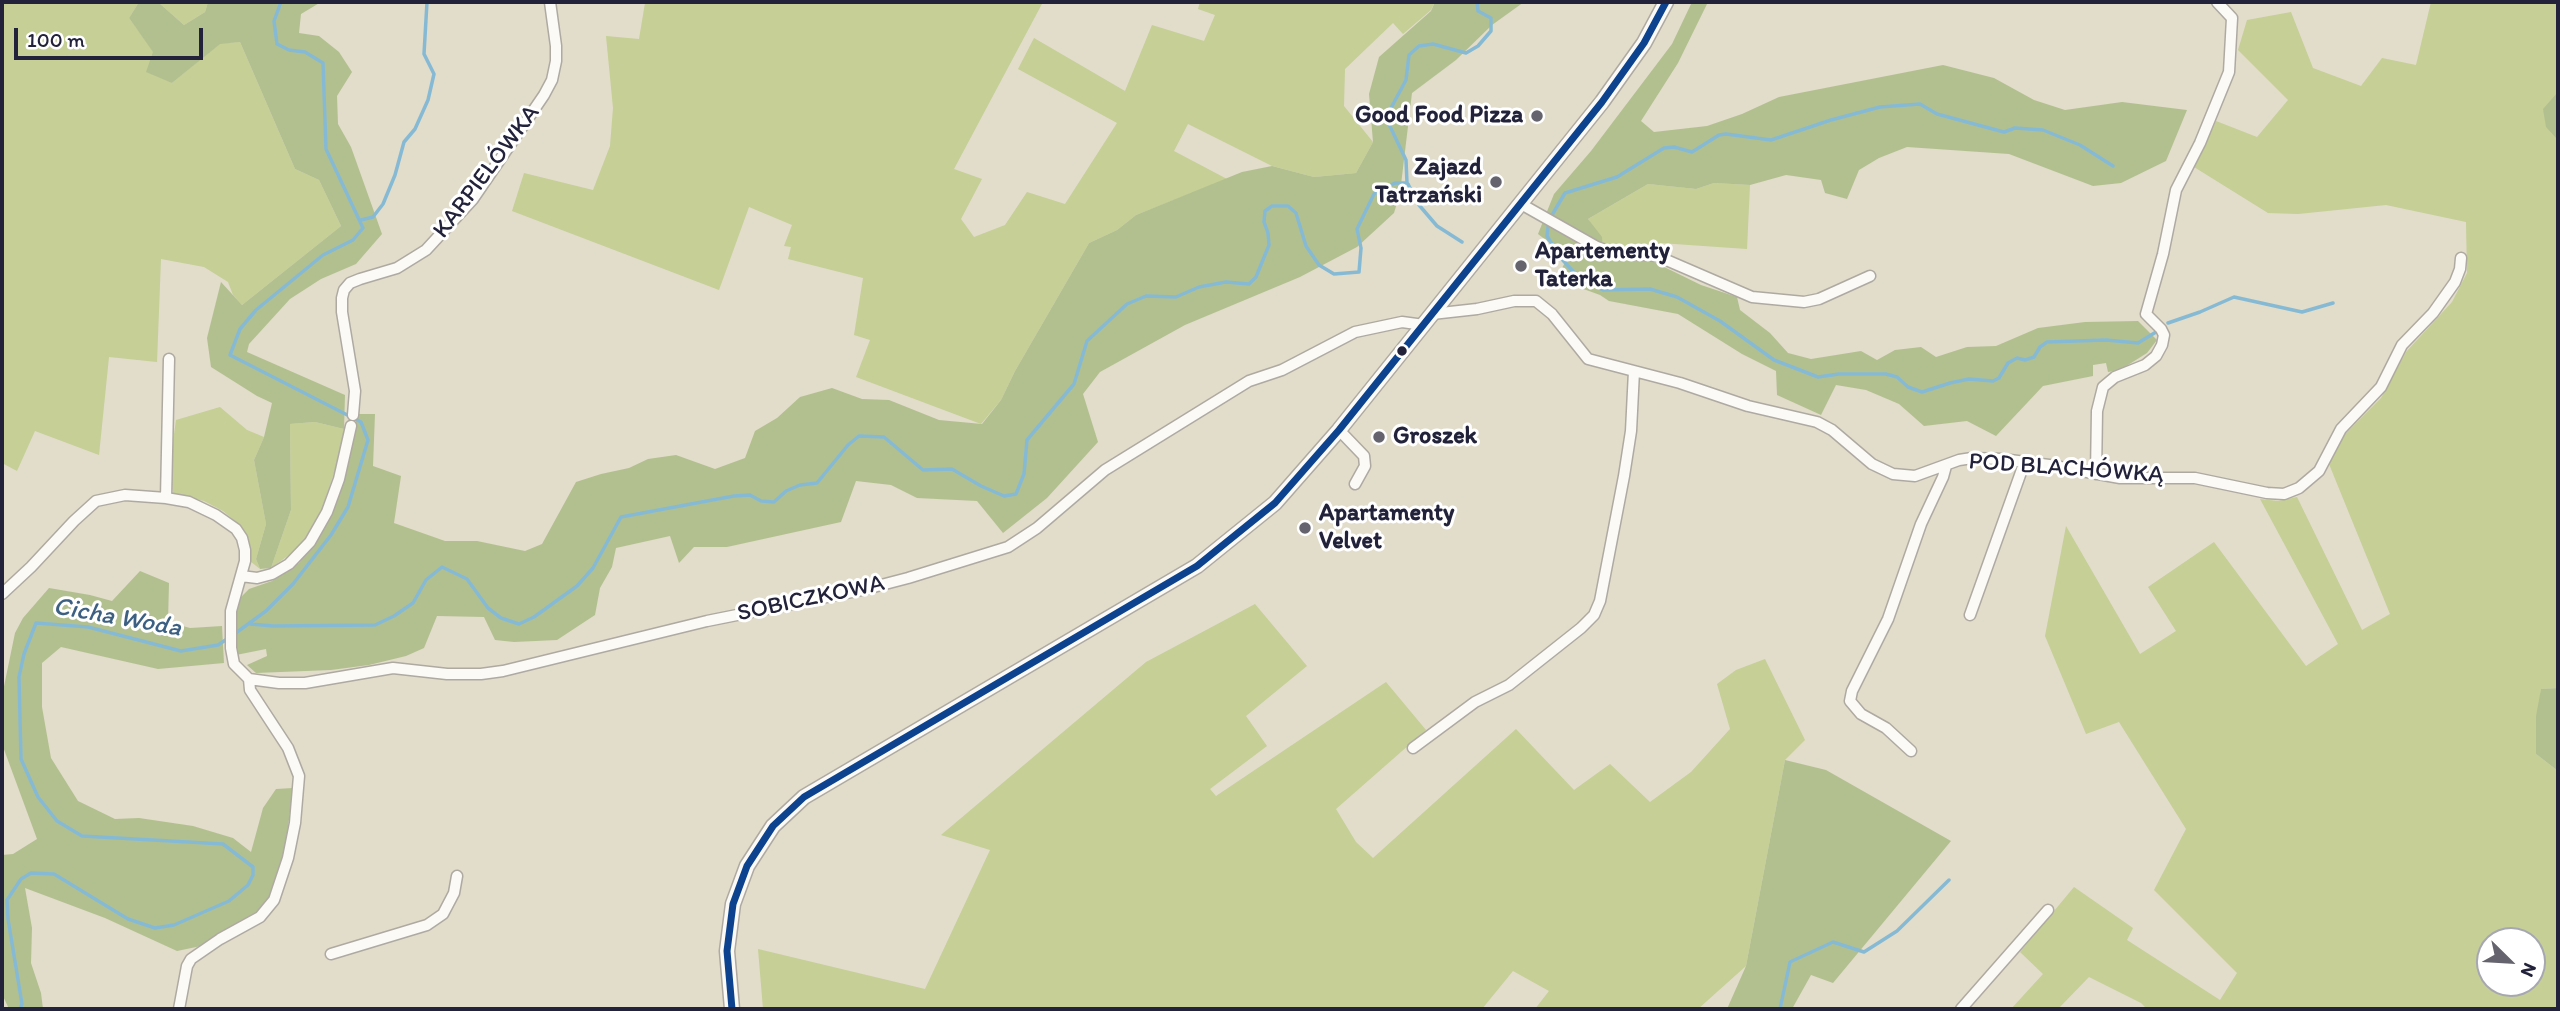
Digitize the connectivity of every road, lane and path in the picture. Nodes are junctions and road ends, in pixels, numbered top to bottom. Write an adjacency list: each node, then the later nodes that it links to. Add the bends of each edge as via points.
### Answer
1 (550, 2): 16 (street, KARPIELÓWKA, via 556,46 552,80 473,198 426,250 397,268 350,283 344,290 342,312 355,391 331,502 310,542 289,564 257,578)
2 (1666, 2): 4 (street, via 1618,82)
3 (2217, 2): 13 (street, via 2231,18 2228,72 2176,190 2146,314 2161,329 2162,345 2145,365 2103,387 2096,411)
4 (1521, 204): 6 (street, via 1597,247 1657,256 1752,297 1804,302); 7 (street)
5 (2461, 258): 13 (street, POD BLACHÓWKĄ, via 2447,293 2402,345 2381,387 2341,429 2319,471 2299,488 2275,494 2195,478)
6 (1870, 276)
7 (1428, 319): 9 (street, POD BLACHÓWKĄ, via 1514,301 1536,301 1558,320 1588,359); 10 (street); 19 (street, SOBICZKOWA, via 1355,332 1250,382 1105,470 1009,547 908,578 481,674 393,668 305,683)
8 (169, 359): 15 (street)
9 (1634, 371): 12 (street, POD BLACHÓWKĄ, via 1817,422 1872,464 1894,474 1916,476); 20 (street, via 1624,475 1594,615 1509,685 1475,702)
10 (1339, 430): 14 (street, via 1364,456 1365,466); 26 (street, via 1275,503 1197,566 790,809 759,845 733,904 727,951)
11 (2025, 461): 12 (street, POD BLACHÓWKĄ, via 1972,458); 13 (street, POD BLACHÓWKĄ); 18 (street)
12 (1946, 466): 21 (street, via 1888,619 1850,701)
13 (2096, 474)
14 (1355, 484)
15 (166, 498): 16 (street, via 202,507 236,529 245,550); 17 (street, via 125,495 96,501)
16 (241, 576): 19 (street, via 234,595 231,648 237,668)
17 (2, 594)
18 (1970, 615)
19 (249, 679): 25 (street, via 250,690 288,748 299,776 288,858 274,900 260,917 191,959)
20 (1413, 748)
21 (1911, 751)
22 (457, 876): 24 (street, via 443,914 427,925)
23 (2048, 910): 27 (street)
24 (331, 954)
25 (179, 1009)
26 (732, 1009)
27 (1961, 1009)

